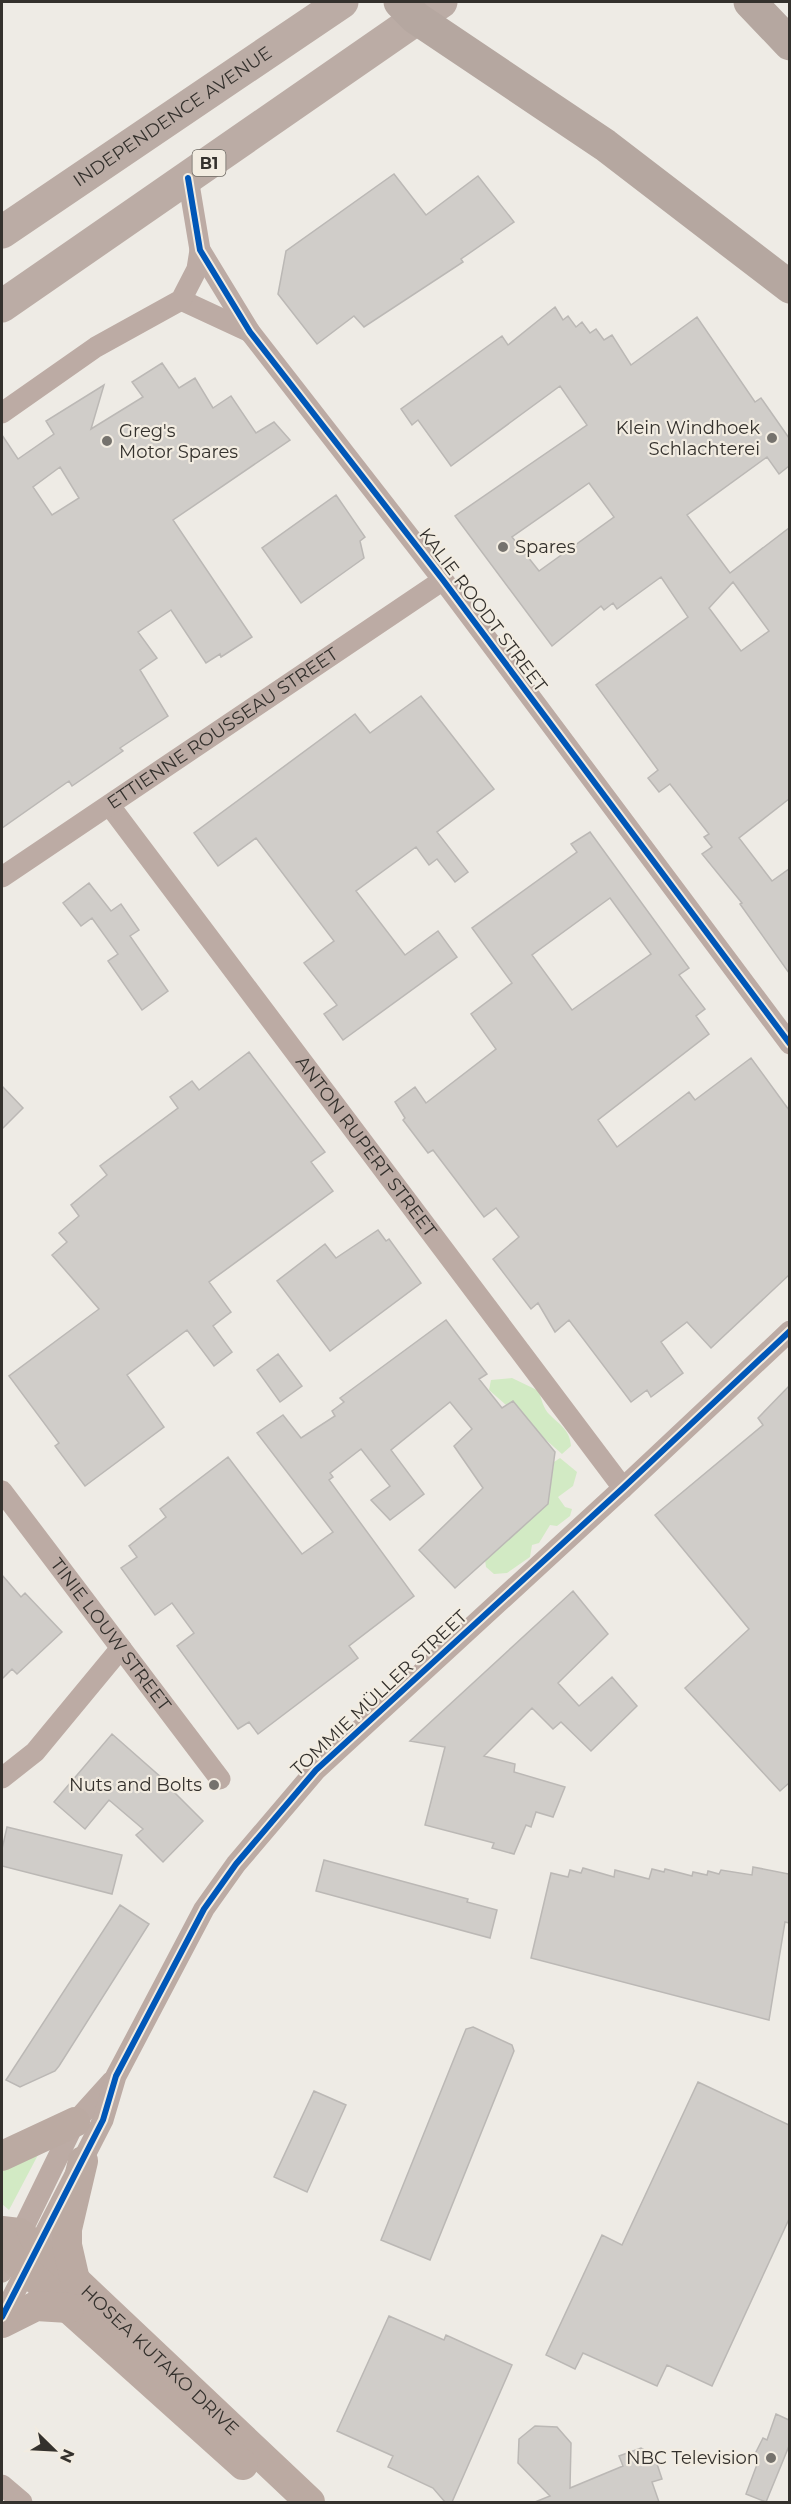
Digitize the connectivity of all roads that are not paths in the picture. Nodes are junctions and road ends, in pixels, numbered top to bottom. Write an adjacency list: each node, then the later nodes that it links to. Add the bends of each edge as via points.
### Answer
1 (342, 2): 6 (main road, INDEPENDENCE AVENUE)
2 (750, 2): 4 (highway)
3 (419, 7): 5 (main road, B1); 8 (highway)
4 (789, 44)
5 (188, 178): 7 (street, KALIE ROODT STREET); 10 (main road, B1)
6 (2, 232)
7 (200, 250): 9 (street, via 197,269); 11 (street, KALIE ROODT STREET)
8 (789, 288)
9 (181, 300): 11 (street); 12 (street, via 96,347)
10 (2, 306)
11 (250, 332): 13 (street, KALIE ROODT STREET)
12 (2, 413)
13 (443, 580): 14 (street, ETTIENNE ROUSSEAU STREET); 16 (street, KALIE ROODT STREET)
14 (110, 806): 15 (street, ETTIENNE ROUSSEAU STREET); 18 (street, ANTON RUPERT STREET)
15 (2, 877)
16 (789, 1044)
17 (789, 1331): 18 (street, TOMMIE MÜLLER STREET)
18 (623, 1488): 23 (street, TOMMIE MÜLLER STREET, via 316,1770 236,1864 204,1909)
19 (2, 1491): 20 (street, TINIE LOUW STREET)
20 (121, 1648): 21 (street, via 35,1752); 22 (street, TINIE LOUW STREET)
21 (2, 1778)
22 (220, 1779)
23 (116, 2076): 24 (street, TOMMIE MÜLLER STREET); 26 (street, TOMMIE MÜLLER STREET, via 103,2120)
24 (75, 2122): 25 (main road); 27 (street, TOMMIE MÜLLER STREET)
25 (2, 2156)
26 (83, 2161): 27 (street, TOMMIE MÜLLER STREET); 28 (main road, via 68,2229)
27 (13, 2249): 28 (main road, HOSEA KUTAKO DRIVE); 29 (street)
28 (72, 2294): 30 (main road); 33 (main road, HOSEA KUTAKO DRIVE); 34 (main road, HOSEA KUTAKO DRIVE)
29 (2, 2317)
30 (2, 2323)
31 (2, 2485): 32 (street)
32 (22, 2502)
33 (286, 2502)
34 (310, 2502)

